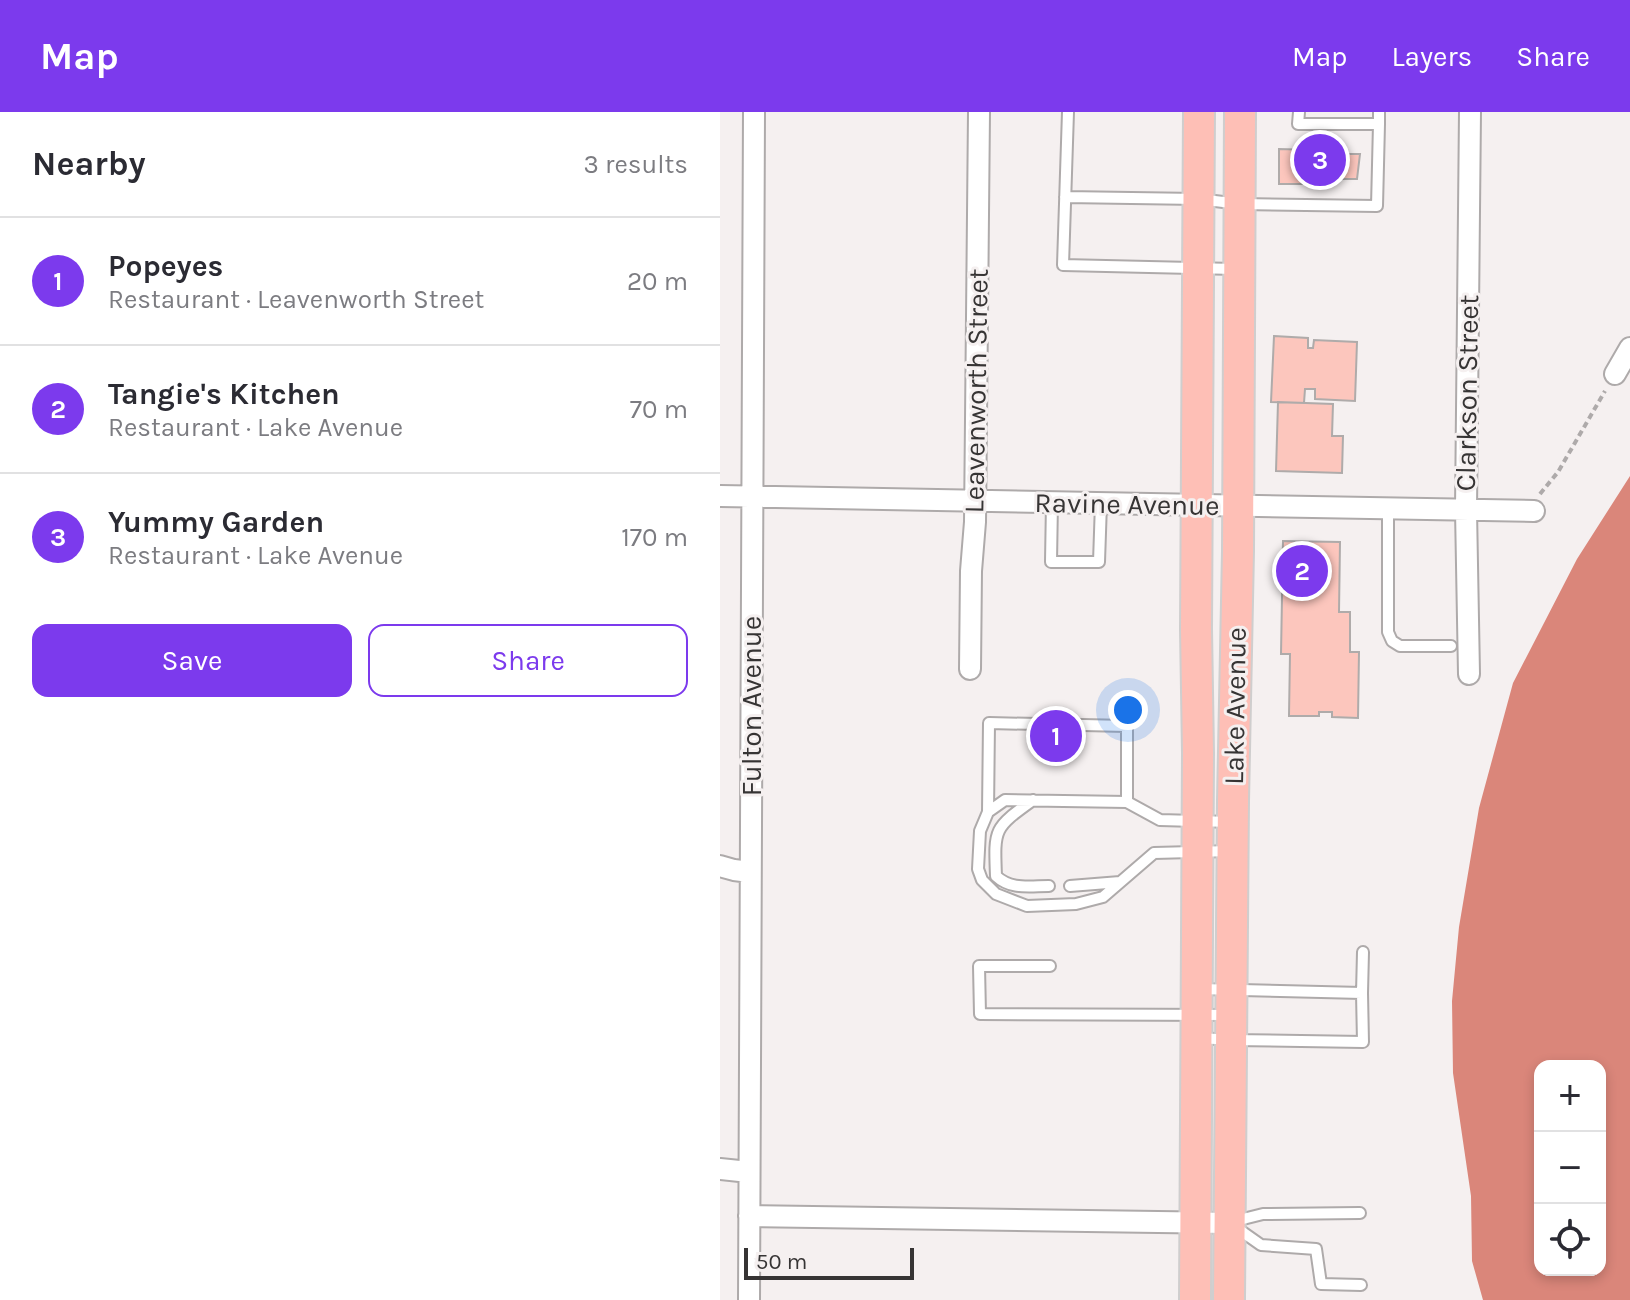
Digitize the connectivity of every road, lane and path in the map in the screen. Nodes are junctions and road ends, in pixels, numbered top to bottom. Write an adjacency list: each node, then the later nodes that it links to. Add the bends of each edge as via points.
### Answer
1 (754, 112): 18 (street, Fulton Avenue)
2 (979, 112): 19 (street, Leavenworth Street)
3 (1068, 112): 10 (lane)
4 (1199, 112): 11 (main road, Lake Avenue)
5 (1240, 112): 12 (main road, Lake Avenue)
6 (1299, 112): 9 (lane, via 1298,124)
7 (1379, 112): 9 (lane)
8 (1470, 112): 25 (street, Clarkson Street)
9 (1379, 124): 12 (lane, via 1377,206)
10 (1065, 197): 11 (lane); 13 (lane, via 1063,265)
11 (1198, 199): 12 (lane); 13 (main road, Lake Avenue)
12 (1240, 204): 14 (main road, Lake Avenue)
13 (1198, 268): 14 (lane); 22 (main road, Lake Avenue)
14 (1239, 269): 23 (main road, Lake Avenue)
15 (1630, 348): 16 (street)
16 (1610, 383): 26 (path)
17 (720, 496): 18 (street, Ravine Avenue)
18 (752, 496): 19 (street, Ravine Avenue); 37 (street, Fulton Avenue)
19 (975, 501): 20 (street, Ravine Avenue); 28 (street, Leavenworth Street)
20 (1052, 502): 21 (street, Ravine Avenue); 21 (lane, via 1051,562 1099,562)
21 (1101, 503): 22 (street, Ravine Avenue)
22 (1196, 505): 23 (street, Ravine Avenue); 33 (main road, Lake Avenue)
23 (1238, 506): 24 (street, Ravine Avenue); 34 (main road, Lake Avenue)
24 (1388, 508): 25 (street, Ravine Avenue); 27 (lane, via 1392,641 1400,646)
25 (1466, 510): 26 (street, Ravine Avenue); 29 (street, Clarkson Street)
26 (1534, 511)
27 (1451, 646)
28 (970, 669)
29 (1469, 674)
30 (1033, 800): 31 (lane); 32 (lane, via 1005,800); 39 (lane, via 1004,821 994,839 996,876 1005,884)
31 (1127, 802): 32 (lane, via 1127,726 989,723); 33 (lane, via 1160,820)
32 (988, 812): 38 (lane, via 980,831 978,869 996,894 1027,906 1076,904 1103,897)
33 (1198, 821): 34 (lane); 35 (main road, Lake Avenue)
34 (1233, 837): 35 (lane); 45 (main road, Lake Avenue)
35 (1198, 852): 38 (lane, via 1154,853); 44 (main road, Lake Avenue)
36 (720, 866): 37 (street)
37 (750, 872): 47 (street, Fulton Avenue)
38 (1122, 882): 40 (lane)
39 (1049, 886)
40 (1070, 886)
41 (1363, 952): 43 (lane)
42 (1050, 966): 44 (lane, via 979,966 980,1014)
43 (1362, 993): 45 (lane); 45 (lane, via 1363,1042)
44 (1197, 1013): 45 (lane); 45 (lane); 45 (lane); 50 (main road, Lake Avenue)
45 (1231, 1015): 51 (main road, Lake Avenue)
46 (720, 1169): 47 (street)
47 (749, 1172): 49 (street, Fulton Avenue)
48 (1360, 1213): 51 (lane, via 1263,1214)
49 (749, 1216): 50 (street); 53 (street, Fulton Avenue)
50 (1196, 1222): 51 (street); 54 (main road, Lake Avenue)
51 (1229, 1223): 52 (lane, via 1261,1245 1316,1249 1321,1284); 55 (main road, Lake Avenue)
52 (1361, 1285)
53 (749, 1300)
54 (1195, 1300)
55 (1229, 1300)

